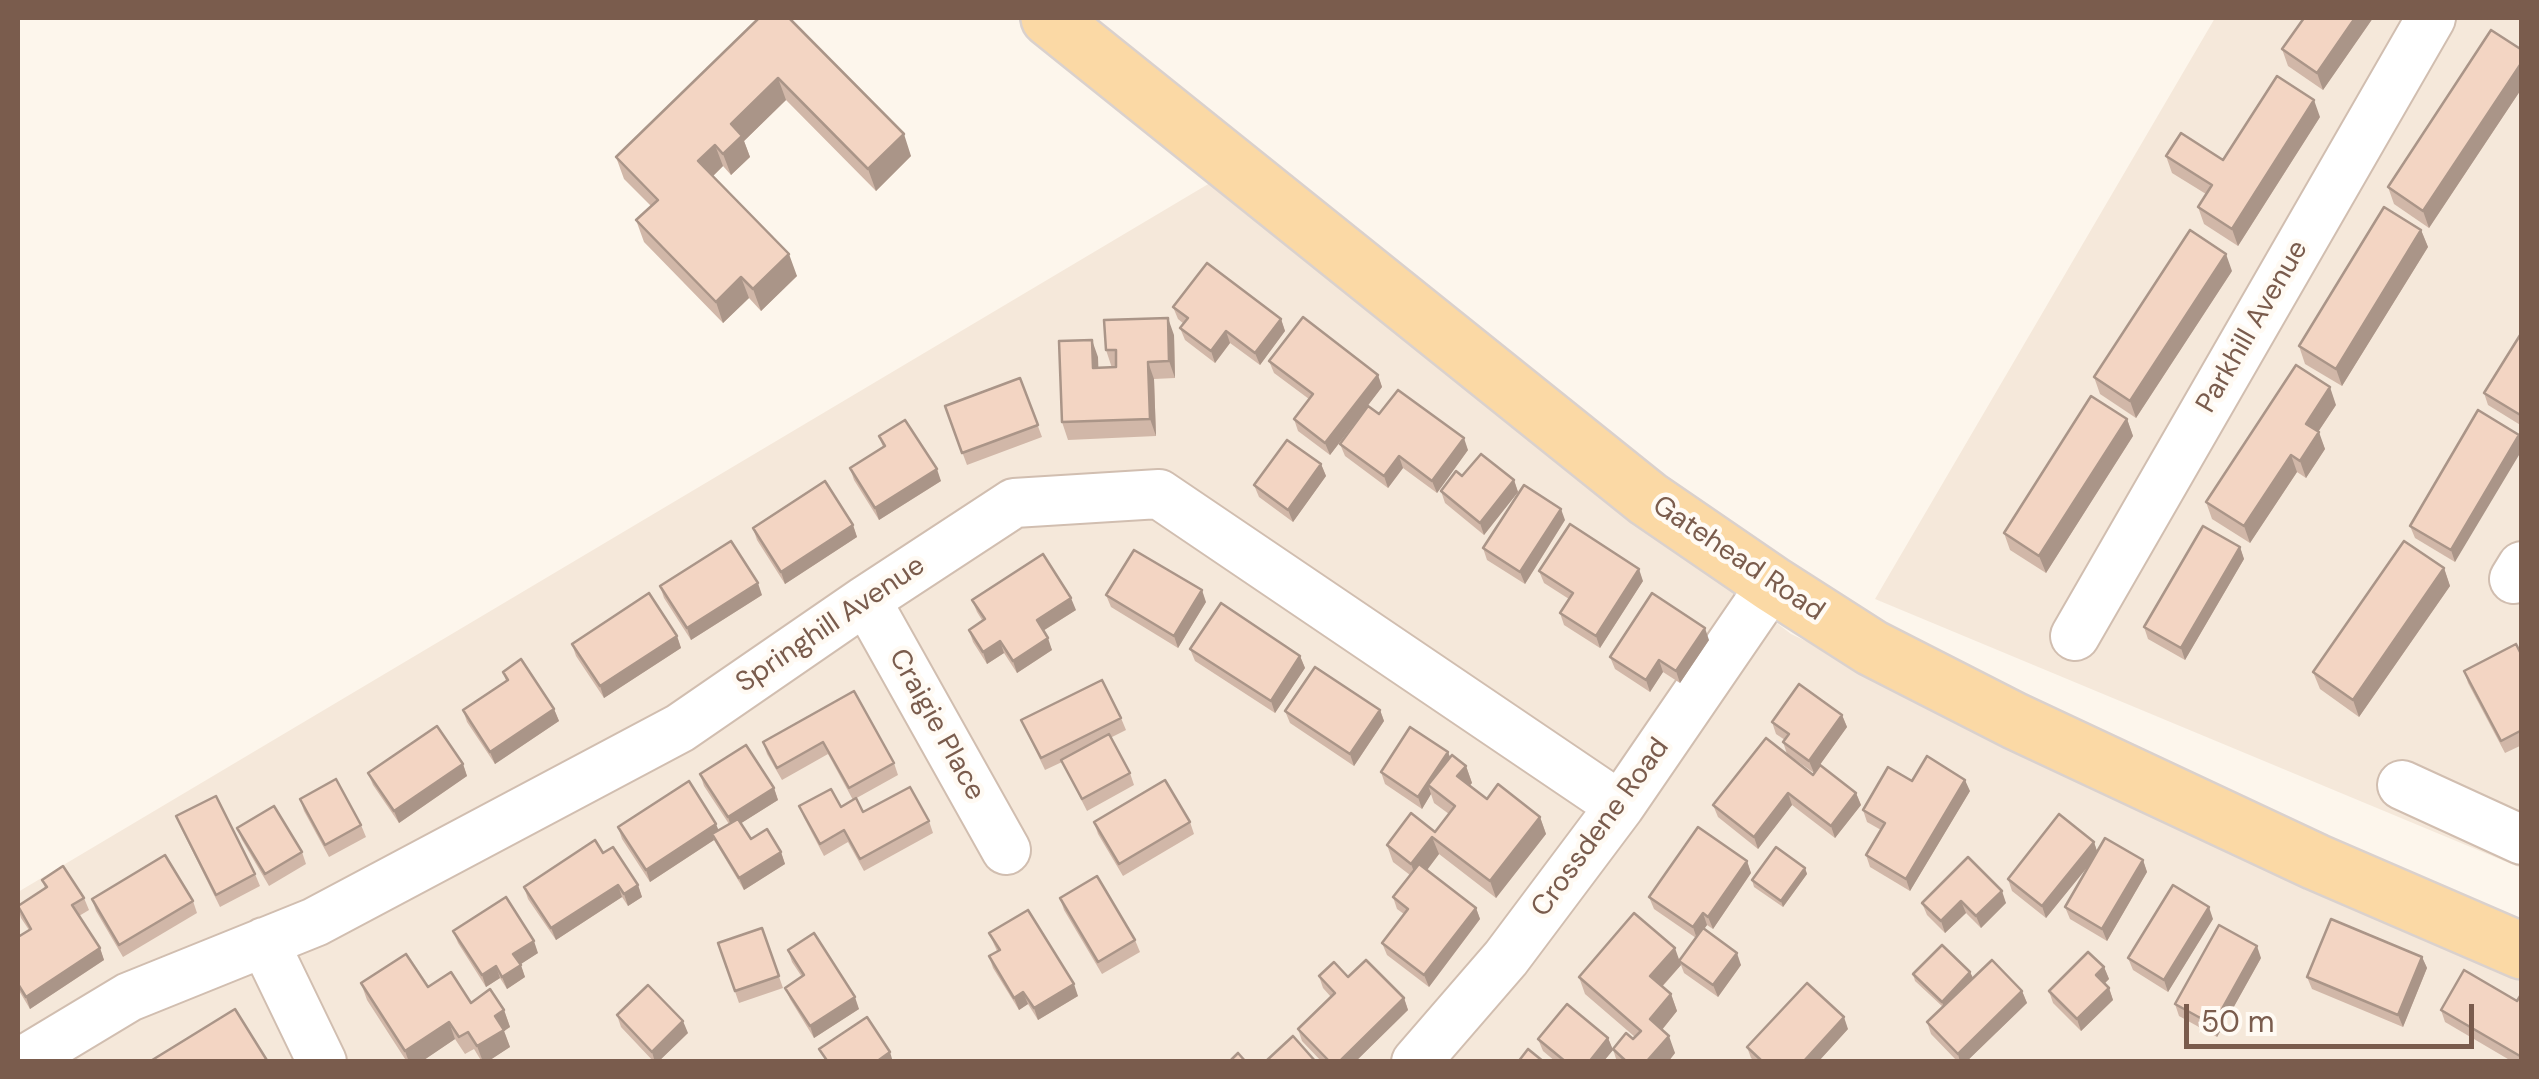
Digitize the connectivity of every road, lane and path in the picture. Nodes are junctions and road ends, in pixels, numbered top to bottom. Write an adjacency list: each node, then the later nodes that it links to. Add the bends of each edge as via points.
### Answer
1 (1049, 18): 3 (main road, Gatehead Road, via 1648,499)
2 (2430, 18): 5 (street, Parkhill Avenue)
3 (1772, 584): 7 (street, Crossdene Road); 11 (main road, Gatehead Road, via 1872,648 2015,721)
4 (866, 600): 7 (street, Springhill Avenue, via 1014,503 1160,494); 9 (street, Craigie Place); 10 (street, Springhill Avenue, via 680,728 315,922)
5 (2075, 636)
6 (2402, 785): 8 (street)
7 (1620, 806): 14 (street, Crossdene Road, via 1506,958)
8 (2522, 840)
9 (1006, 850)
10 (264, 942): 12 (street, Springhill Avenue, via 128,996); 13 (street)
11 (2522, 950)
12 (21, 1062)
13 (322, 1062)
14 (1416, 1062)

